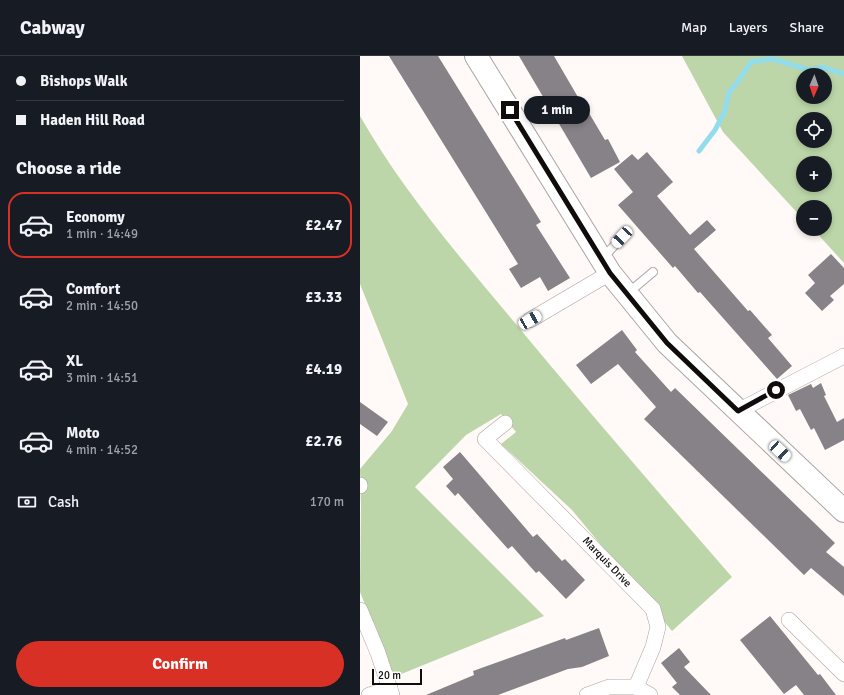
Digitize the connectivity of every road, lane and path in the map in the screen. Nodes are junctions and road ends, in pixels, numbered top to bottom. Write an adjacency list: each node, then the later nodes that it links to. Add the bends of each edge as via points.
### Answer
1 (476, 56): 3 (main road)
2 (622, 237): 3 (lane)
3 (606, 266): 5 (main road); 6 (street)
4 (652, 272): 5 (lane)
5 (630, 297): 8 (main road, via 667,343)
6 (530, 320)
7 (844, 356): 8 (street)
8 (738, 411): 10 (main road)
9 (505, 423): 14 (street, Marquis Drive, via 485,439 653,609 658,627 653,647)
10 (844, 511)
11 (360, 610): 15 (street)
12 (789, 620): 13 (street)
13 (844, 674)
14 (636, 687): 17 (street, via 609,687); 18 (street)
15 (391, 692): 16 (street)
16 (368, 695)
17 (587, 695)
18 (650, 695)

